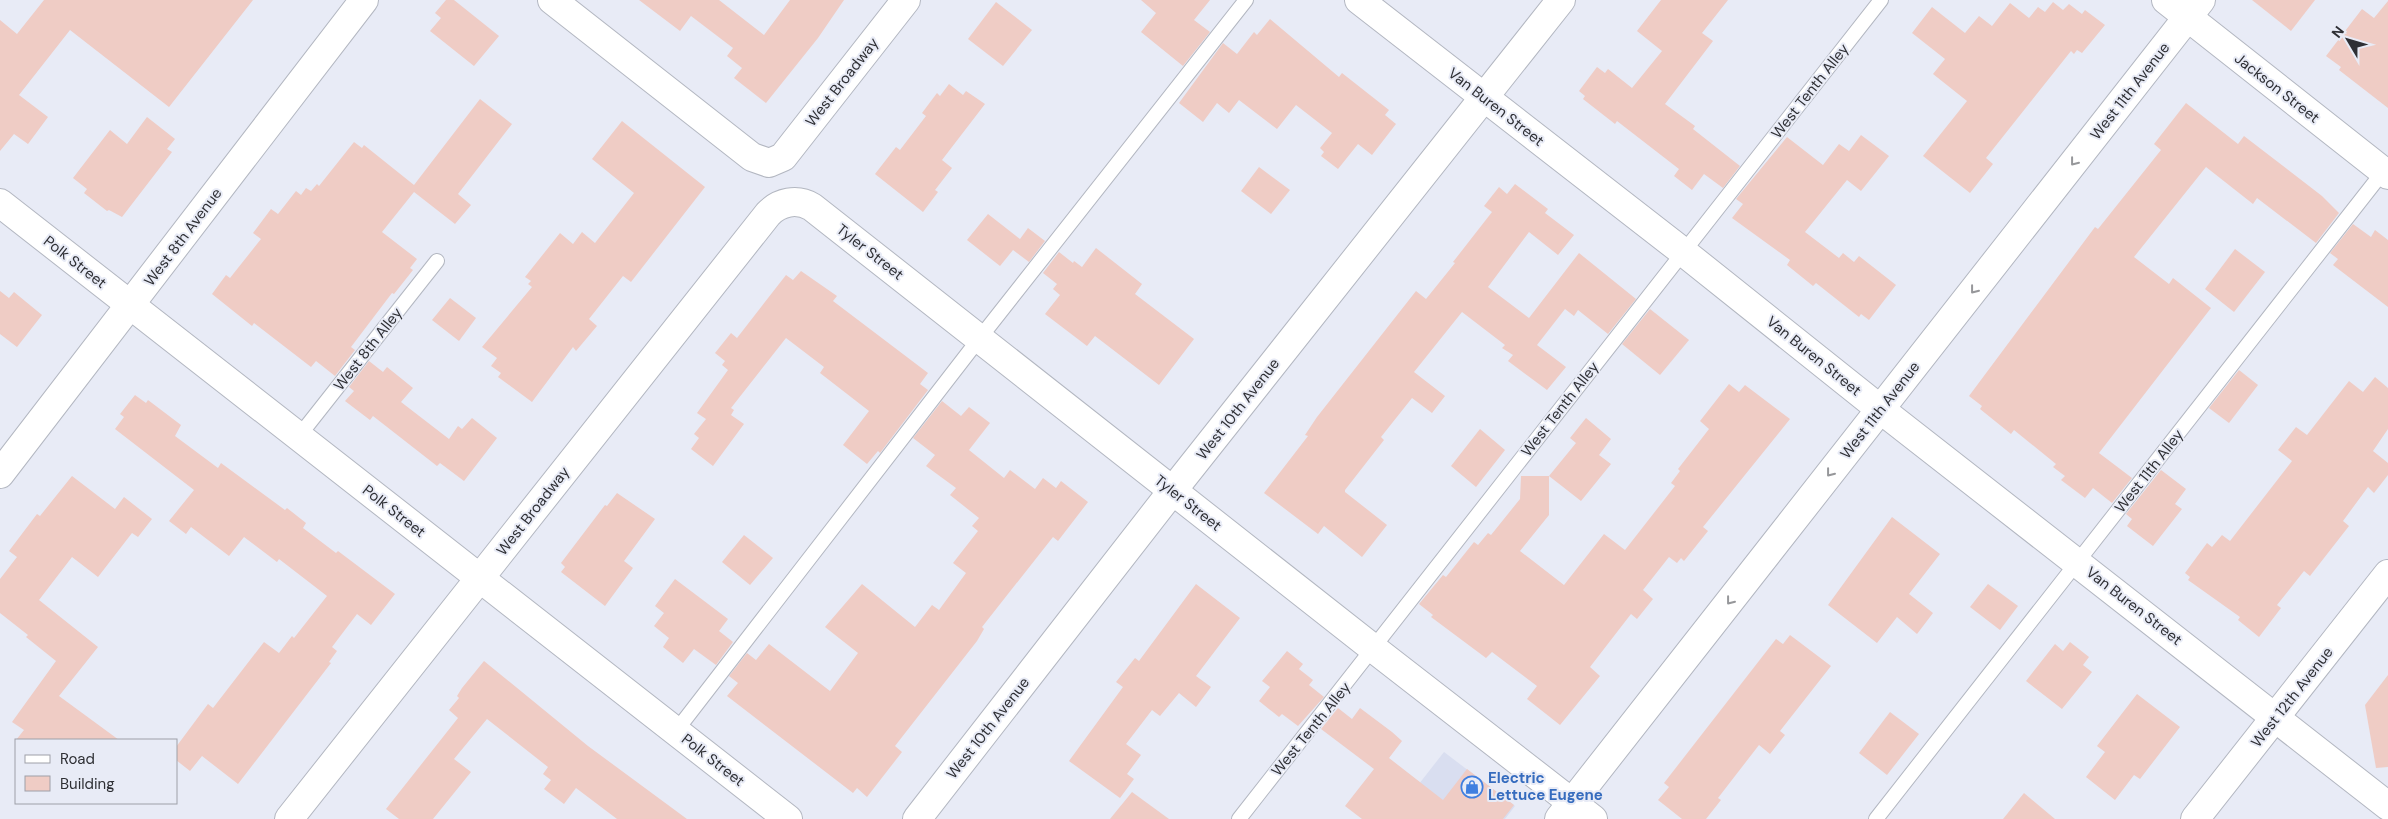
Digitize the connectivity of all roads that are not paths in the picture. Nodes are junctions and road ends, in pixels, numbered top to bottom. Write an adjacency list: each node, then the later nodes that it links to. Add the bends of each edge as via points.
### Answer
1 (364, 0): 16 (street, West 8th Avenue)
2 (552, 0): 3 (street, West Broadway, via 752,157 769,163 783,157)
3 (906, 0)
4 (1246, 0): 17 (lane)
5 (1359, 0): 10 (street, Van Buren Street)
6 (1561, 0): 10 (street, West 10th Avenue)
7 (1881, 0): 14 (lane, West Tenth Alley)
8 (2166, 0): 9 (street, Jackson Street)
9 (2195, 9): 11 (street, Jackson Street); 18 (street, West 11th Avenue, one-way to 18)
10 (1484, 98): 14 (street, Van Buren Street); 21 (street, West 10th Avenue)
11 (2386, 171): 22 (lane, West 11th Alley)
12 (0, 203): 16 (street, Polk Street)
13 (779, 205): 17 (street, Tyler Street, via 801,202 812,206); 24 (street, West Broadway, via 768,214)
14 (1682, 251): 18 (street, Van Buren Street); 25 (lane, West Tenth Alley)
15 (437, 261): 19 (lane, West 8th Alley)
16 (131, 305): 19 (street, Polk Street); 20 (street, West 8th Avenue)
17 (979, 339): 21 (street, Tyler Street); 27 (lane)
18 (1880, 409): 22 (street, Van Buren Street); 29 (street, West 11th Avenue, one-way to 29)
19 (299, 436): 24 (street, Polk Street)
20 (0, 474)
21 (1173, 490): 25 (street, Tyler Street); 32 (street, West 10th Avenue)
22 (2078, 562): 26 (street, Van Buren Street); 35 (lane, West 11th Alley)
23 (2388, 574): 26 (street, West 12th Avenue)
24 (480, 578): 27 (street, Polk Street); 30 (street, West Broadway)
25 (1374, 649): 29 (street, Tyler Street); 33 (lane, West Tenth Alley)
26 (2276, 716): 28 (street, Van Buren Street); 36 (street, West 12th Avenue)
27 (676, 731): 31 (street, Polk Street)
28 (2388, 806)
29 (1565, 810): 34 (street, Tyler Street)
30 (289, 819)
31 (788, 819)
32 (917, 819)
33 (1238, 819)
34 (1594, 819)
35 (1876, 819)
36 (2195, 819)

